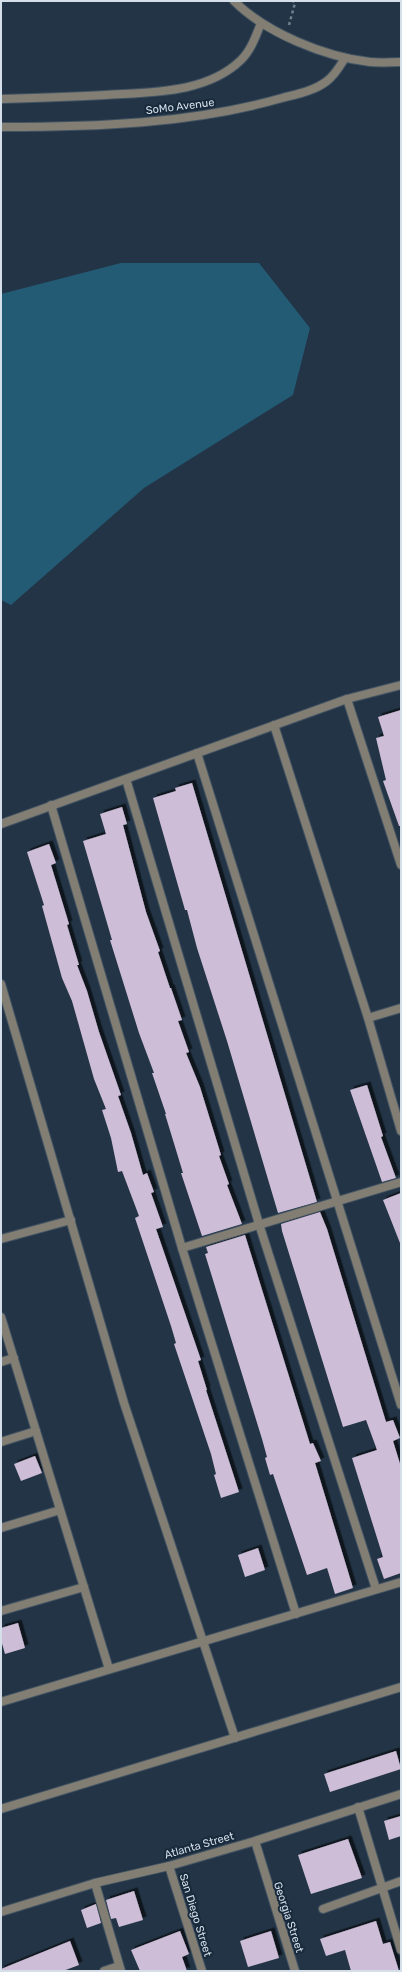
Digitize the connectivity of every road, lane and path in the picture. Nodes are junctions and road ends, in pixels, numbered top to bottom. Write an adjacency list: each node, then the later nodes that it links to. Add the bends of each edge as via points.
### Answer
1 (234, 1): 3 (street)
2 (293, 1): 4 (path, via 295,3)
3 (261, 23): 4 (street); 7 (street, SoMo Avenue, via 252,44 240,61 200,83 139,93)
4 (285, 37): 5 (street)
5 (345, 58): 6 (street, via 371,62); 8 (street, SoMo Avenue, via 335,74 317,87 241,108 173,119 78,126)
6 (401, 62)
7 (1, 98)
8 (1, 127)
9 (401, 685): 10 (street)
10 (347, 699): 11 (street); 16 (street)
11 (274, 725): 12 (street); 19 (street)
12 (198, 753): 13 (street); 22 (street)
13 (126, 779): 14 (street); 24 (street)
14 (51, 805): 15 (street); 26 (street)
15 (1, 824)
16 (401, 865)
17 (1, 984): 23 (street)
18 (401, 1008): 19 (street)
19 (368, 1018): 20 (street)
20 (401, 1131)
21 (401, 1182): 22 (street)
22 (337, 1201): 24 (street); 30 (street)
23 (71, 1220): 25 (street); 40 (street, via 124,1403)
24 (259, 1224): 26 (street); 37 (street)
25 (1, 1239)
26 (182, 1248): 39 (street)
27 (1, 1317): 28 (street)
28 (14, 1358): 29 (street); 31 (street)
29 (1, 1362)
30 (401, 1405)
31 (36, 1431): 32 (street); 33 (street)
32 (1, 1442)
33 (60, 1510): 34 (street); 36 (street)
34 (1, 1528)
35 (401, 1582): 37 (street)
36 (84, 1587): 38 (street); 41 (street)
37 (376, 1589): 39 (street)
38 (1, 1611)
39 (296, 1614): 40 (street)
40 (205, 1642): 41 (street); 44 (street)
41 (109, 1669): 43 (street)
42 (401, 1688): 44 (street)
43 (1, 1702)
44 (235, 1738): 47 (street)
45 (401, 1794): 46 (street, Atlanta Street)
46 (358, 1807): 48 (street, Atlanta Street); 52 (street)
47 (1, 1809)
48 (255, 1841): 49 (street, Atlanta Street); 59 (street, Georgia Street)
49 (170, 1866): 51 (street, Atlanta Street); 58 (street, San Diego Street)
50 (401, 1882): 52 (street)
51 (96, 1883): 54 (street, Atlanta Street); 56 (street)
52 (382, 1887): 53 (street); 55 (street)
53 (323, 1909)
54 (1, 1912)
55 (401, 1950)
56 (120, 1969): 57 (street)
57 (104, 1971)
58 (202, 1971)
59 (295, 1971)

